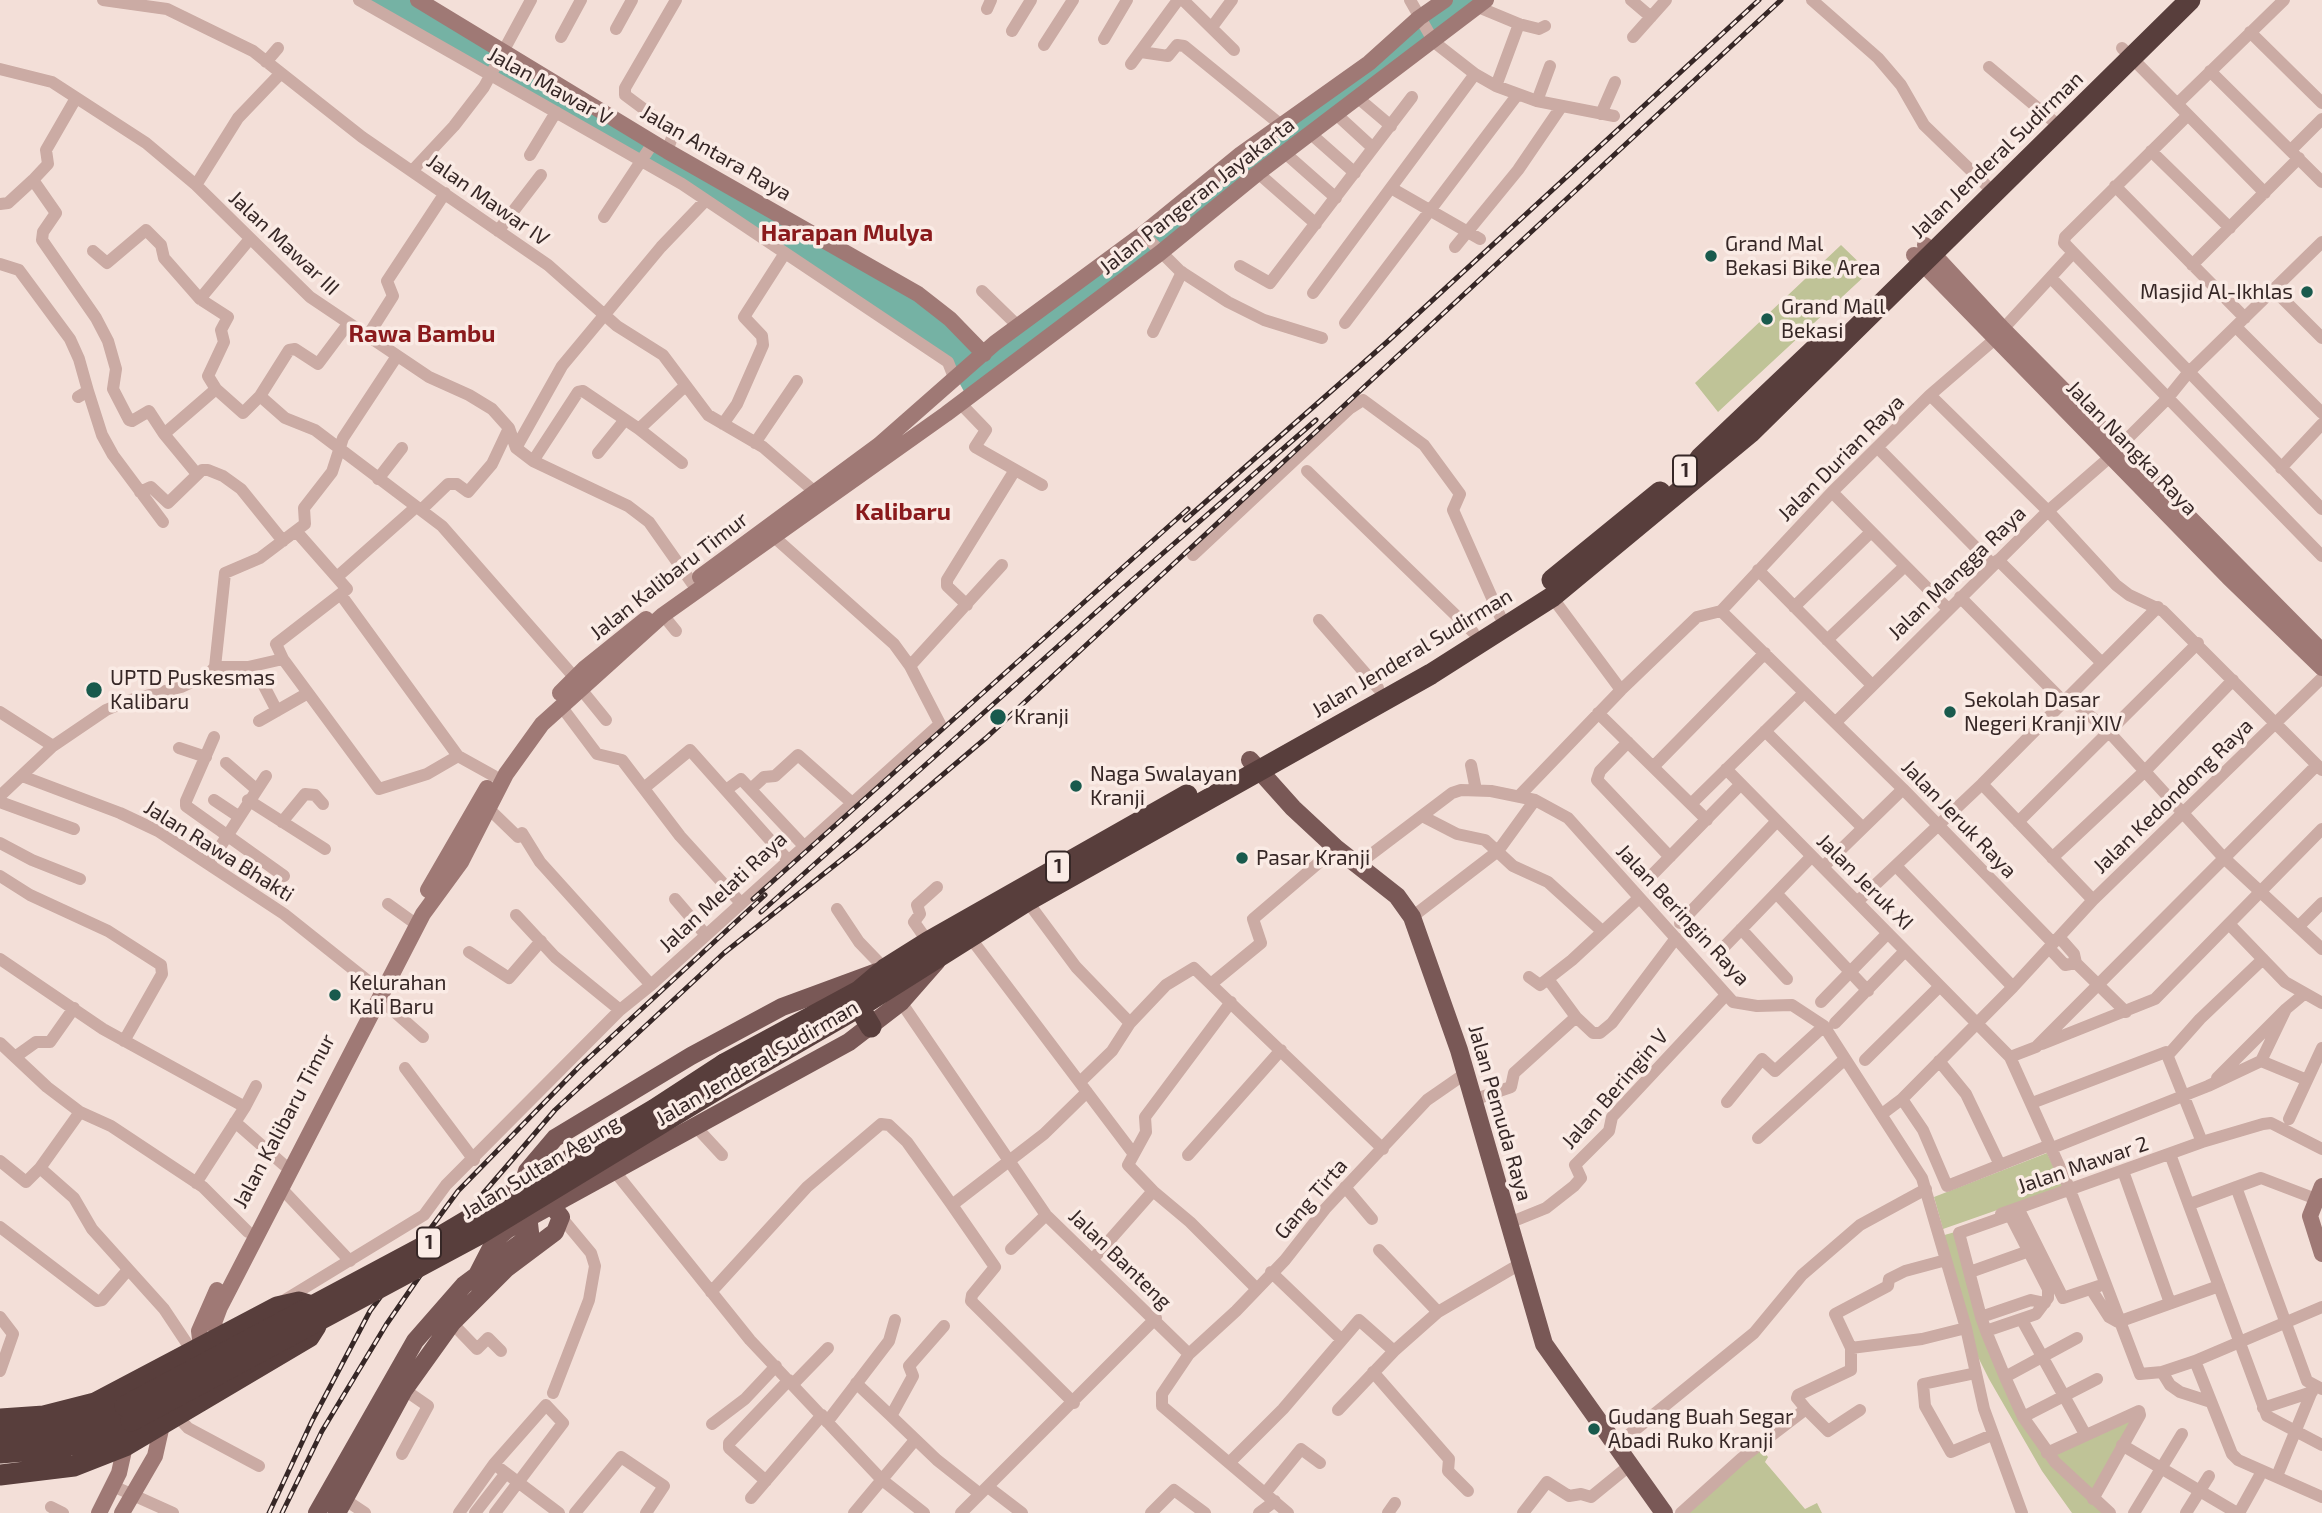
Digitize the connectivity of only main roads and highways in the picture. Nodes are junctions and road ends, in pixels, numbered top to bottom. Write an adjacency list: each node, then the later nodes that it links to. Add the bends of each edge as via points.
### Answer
1 (2170, 0): 3 (highway, Jalan Jenderal Sudirman / 1)
2 (2190, 0): 3 (highway, Jalan Jenderal Sudirman / 1)
3 (2126, 53): 4 (highway, Jalan Jenderal Sudirman / 1); 4 (highway, Jalan Jenderal Sudirman / 1, via 1986,184)
4 (1923, 254): 5 (highway, Jalan Jenderal Sudirman / 1, via 1775,410)
5 (1695, 472): 6 (highway, Jalan Jenderal Sudirman / 1, via 1551,581); 6 (highway, Jalan Jenderal Sudirman / 1, via 1552,597)
6 (1414, 675): 7 (highway, Jalan Jenderal Sudirman / 1); 7 (highway, Jalan Jenderal Sudirman / 1, via 1378,688)
7 (1253, 766): 8 (highway, Jalan Jenderal Sudirman / 1); 8 (highway, Jalan Jenderal Sudirman / 1, via 969,936); 22 (main road, Jalan Pemuda Raya, via 1336,848 1397,896 1412,917 1466,1073 1544,1344)
8 (934, 948): 9 (highway, Jalan Jenderal Sudirman / 1); 10 (highway, Jalan Sultan Agung / 1); 11 (main road, Jalan Jenderal Sudirman, via 901,1002)
9 (885, 969): 10 (highway, Jalan Jenderal Sudirman / 1); 12 (main road, Jalan Jenderal Sudirman, via 782,1007 732,1032 555,1138)
10 (859, 999): 11 (highway); 17 (highway, Jalan Sultan Agung / 1, bridge, via 724,1064 465,1222 187,1374 90,1423 46,1434); 18 (highway, Jalan Sultan Agung / 1, bridge, via 478,1235 131,1421 88,1440 27,1453)
11 (870, 1027): 13 (main road, Jalan Jenderal Sudirman, via 572,1196)
12 (536, 1160): 13 (main road, via 536,1183); 14 (main road, via 524,1181)
13 (558, 1211): 14 (main road, Jalan Jenderal Sudirman); 15 (main road, via 547,1240 507,1268)
14 (530, 1217): 15 (main road, via 530,1232 523,1241 442,1308 415,1341)
15 (398, 1384): 20 (main road); 21 (main road)
16 (0, 1419): 19 (highway, via 44,1416 95,1403 277,1307 299,1302 312,1306 317,1320 309,1337 125,1446 74,1466)
17 (0, 1438)
18 (0, 1453)
19 (0, 1475)
20 (340, 1506)
21 (317, 1513)
22 (1664, 1513)

